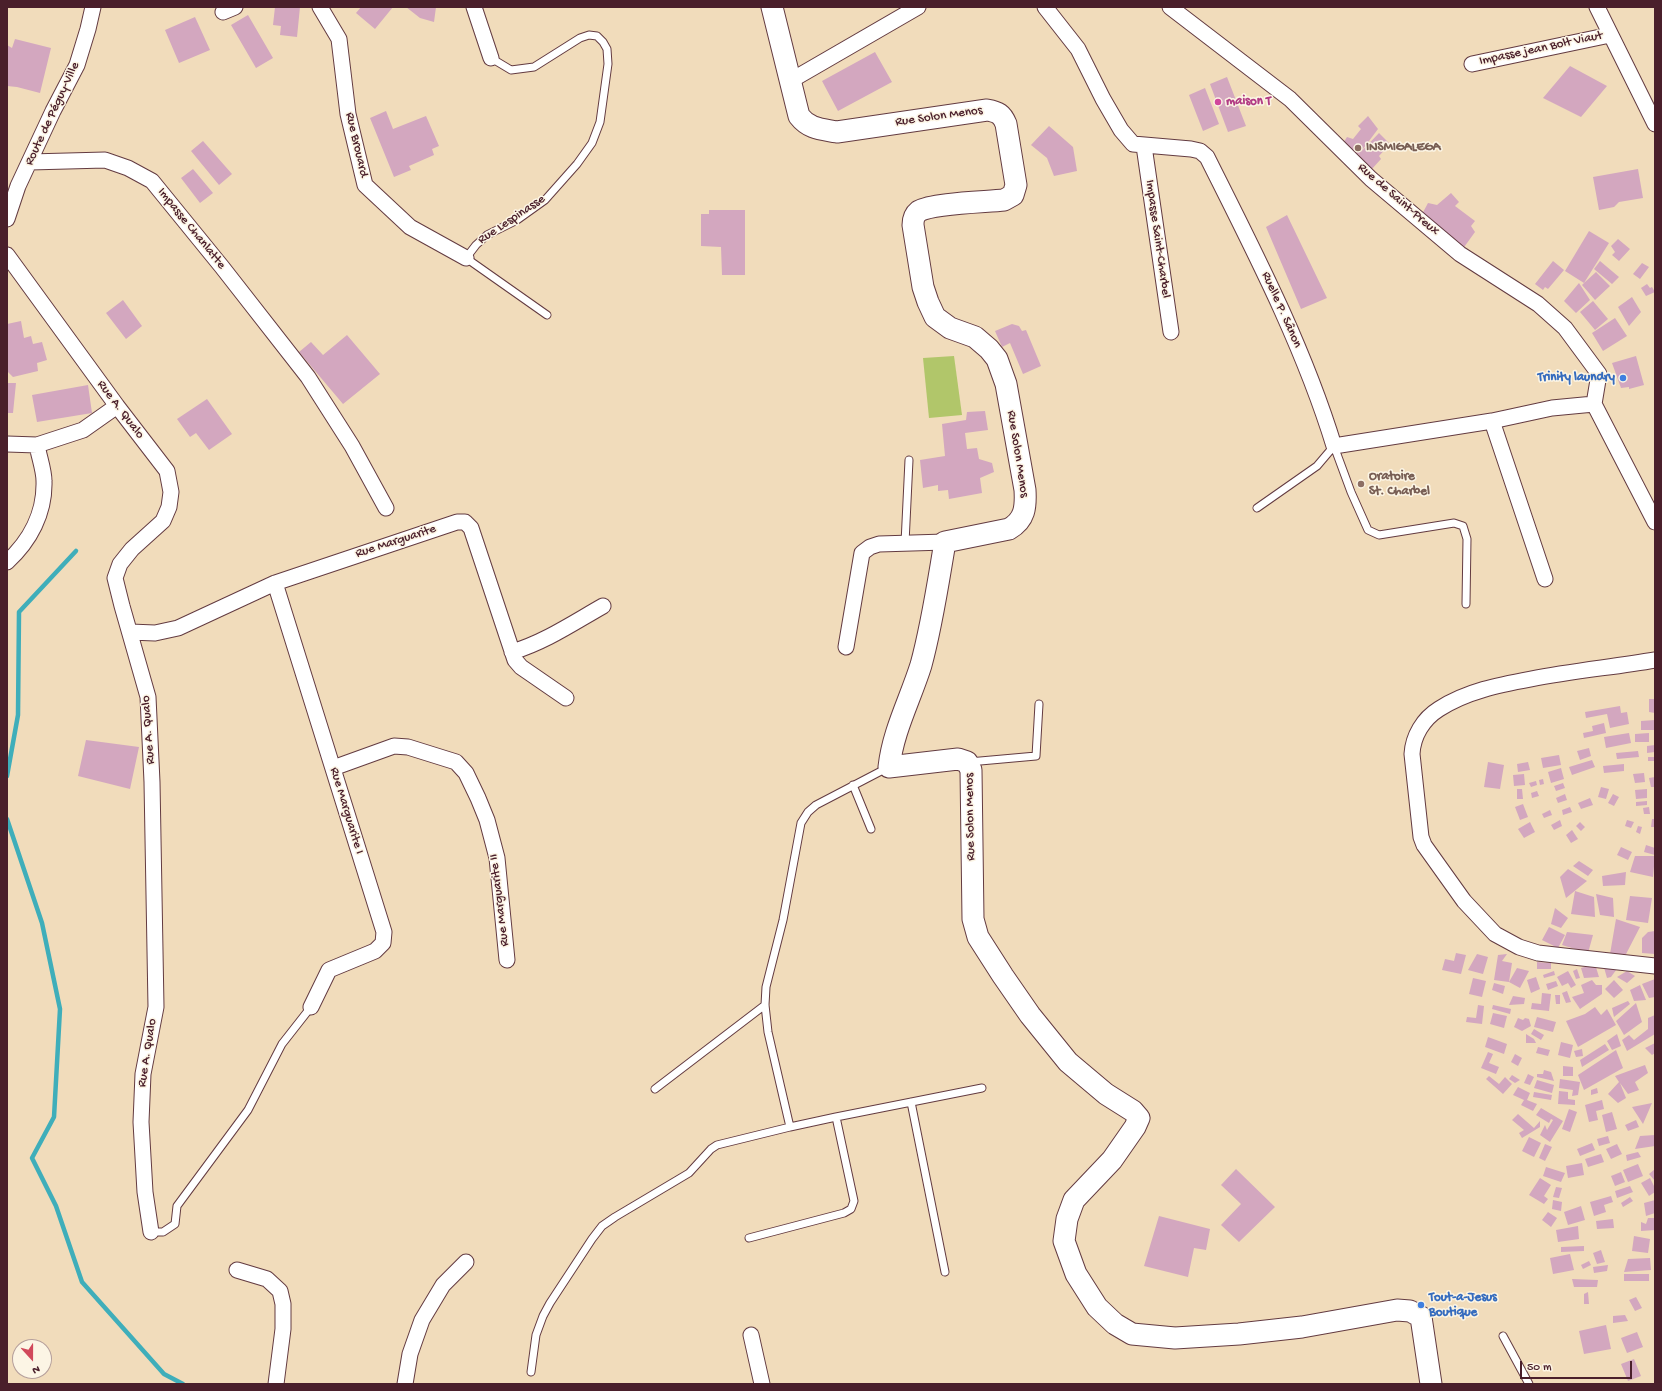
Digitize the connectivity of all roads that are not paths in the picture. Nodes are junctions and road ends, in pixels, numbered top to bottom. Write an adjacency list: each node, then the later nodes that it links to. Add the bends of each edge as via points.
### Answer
1 (93, 7): 15 (street, Route de Péguy-Ville, via 77,65)
2 (320, 7): 18 (street, Rue Brouard, via 339,39 348,114 365,185 410,227)
3 (474, 7): 10 (street, Rue Lespinasse)
4 (772, 7): 12 (street, Rue Solon Menos)
5 (918, 7): 12 (street)
6 (1045, 7): 14 (street, Ruelle P. Sânon, via 1078,49 1121,130 1133,144)
7 (1170, 7): 21 (street, Rue de Saint-Preux, via 1290,99 1371,179 1460,254 1538,304 1565,328 1599,374)
8 (1597, 7): 9 (street)
9 (1610, 34): 11 (street, Impasse jean Bolt Viaut); 13 (street)
10 (491, 58): 18 (lane, Rue Lespinasse, via 511,70 534,66 589,35 597,36 603,42 607,49 608,64 600,122 592,143 577,164 546,200 517,220 487,235)
11 (1472, 64)
12 (790, 81): 31 (street, Rue Solon Menos, via 800,116 805,124 818,129 836,132 987,110 999,113 1006,124 1016,185 1013,195 1004,200 932,207 914,217 913,225 923,286 935,317 950,328 974,337 997,359 1006,384 1025,490 1026,505 1023,517 1016,525 1009,529)
13 (1655, 124)
14 (1144, 146): 20 (street, Impasse Saint-Charbel); 26 (street, Ruelle P. Sânon, via 1191,149 1200,151 1207,157 1287,320 1322,407)
15 (30, 162): 16 (street, Route de Péguy-Ville, via 18,186); 28 (street, Impasse Chanlatte, via 105,160 128,168 152,181 308,377 352,446)
16 (7, 219)
17 (7, 255): 22 (street, Rue A. Qualo)
18 (466, 258): 19 (lane, Rue Brouard)
19 (547, 315)
20 (1171, 332)
21 (1594, 404): 23 (street, via 1552,408); 30 (street)
22 (117, 406): 25 (street, via 83,430); 38 (street, Rue A. Qualo, via 167,471 171,492 169,507 163,520 120,564 116,578)
23 (1492, 421): 26 (street); 34 (street)
24 (7, 444): 25 (street)
25 (37, 445): 33 (street, via 45,480 43,504 32,531 17,553)
26 (1334, 446): 29 (lane, via 1317,466); 36 (lane, via 1368,530 1379,535 1454,523 1463,526 1467,540)
27 (909, 460): 32 (lane)
28 (386, 508)
29 (1257, 508)
30 (1655, 522)
31 (945, 542): 32 (street); 45 (street, via 926,646 894,739)
32 (905, 543): 39 (street, via 879,544 862,553)
33 (7, 562)
34 (1545, 579)
35 (275, 583): 38 (street, Rue Marguarite, via 178,628 155,633); 40 (street, Rue Marguarite, via 457,522 465,522 471,528); 46 (street, Rue Marguarite I)
36 (1466, 604)
37 (603, 606): 40 (street, via 545,640)
38 (130, 632): 58 (street, Rue A. Qualo, via 148,697 152,782 156,1007 143,1074 141,1122 145,1192)
39 (846, 647)
40 (512, 652): 42 (street, Rue Marguarite, via 521,667)
41 (1655, 660): 50 (street, via 1491,686 1462,697 1438,710 1428,719 1413,743 1412,754 1420,837 1464,901 1495,934 1519,947 1538,953)
42 (566, 698)
43 (1040, 704): 44 (lane, via 1036,756)
44 (967, 762): 45 (street, Rue Solon Menos, via 958,759); 69 (street, Rue Solon Menos, via 971,770 973,919 978,937 1030,1015 1068,1062 1106,1094 1134,1111 1139,1118 1112,1160 1074,1200 1067,1219 1064,1241 1076,1274 1097,1307 1115,1324 1132,1334 1175,1338 1302,1327 1397,1310 1410,1311 1421,1317)
45 (889, 767): 47 (lane)
46 (333, 768): 49 (street, Rue Marguarite II, via 394,746 408,747 456,762 466,773 484,813 497,858); 52 (street, Rue Marguarite I, via 384,932 383,943 375,951 329,970)
47 (853, 785): 48 (lane); 51 (lane, via 816,805 801,823 783,920 766,987)
48 (871, 830)
49 (507, 960)
50 (1655, 966)
51 (765, 1005): 54 (lane); 57 (lane, via 768,1032)
52 (311, 1007): 58 (lane, via 282,1044 248,1110 177,1206 175,1224 163,1232)
53 (982, 1088): 55 (lane)
54 (655, 1089)
55 (911, 1102): 56 (lane); 62 (lane)
56 (836, 1117): 57 (lane); 59 (lane, via 854,1201 851,1209)
57 (790, 1127): 65 (lane, via 717,1145 690,1172 602,1226 543,1316 536,1335)
58 (151, 1232)
59 (749, 1238)
60 (466, 1262): 67 (street, via 443,1285 422,1320 410,1354)
61 (237, 1270): 66 (street, via 267,1279 280,1290 283,1329)
62 (945, 1272)
63 (751, 1335): 68 (street)
64 (1503, 1336): 70 (lane)
65 (531, 1372)
66 (276, 1384)
67 (405, 1384)
68 (762, 1384)
69 (1431, 1384)
70 (1529, 1384)

